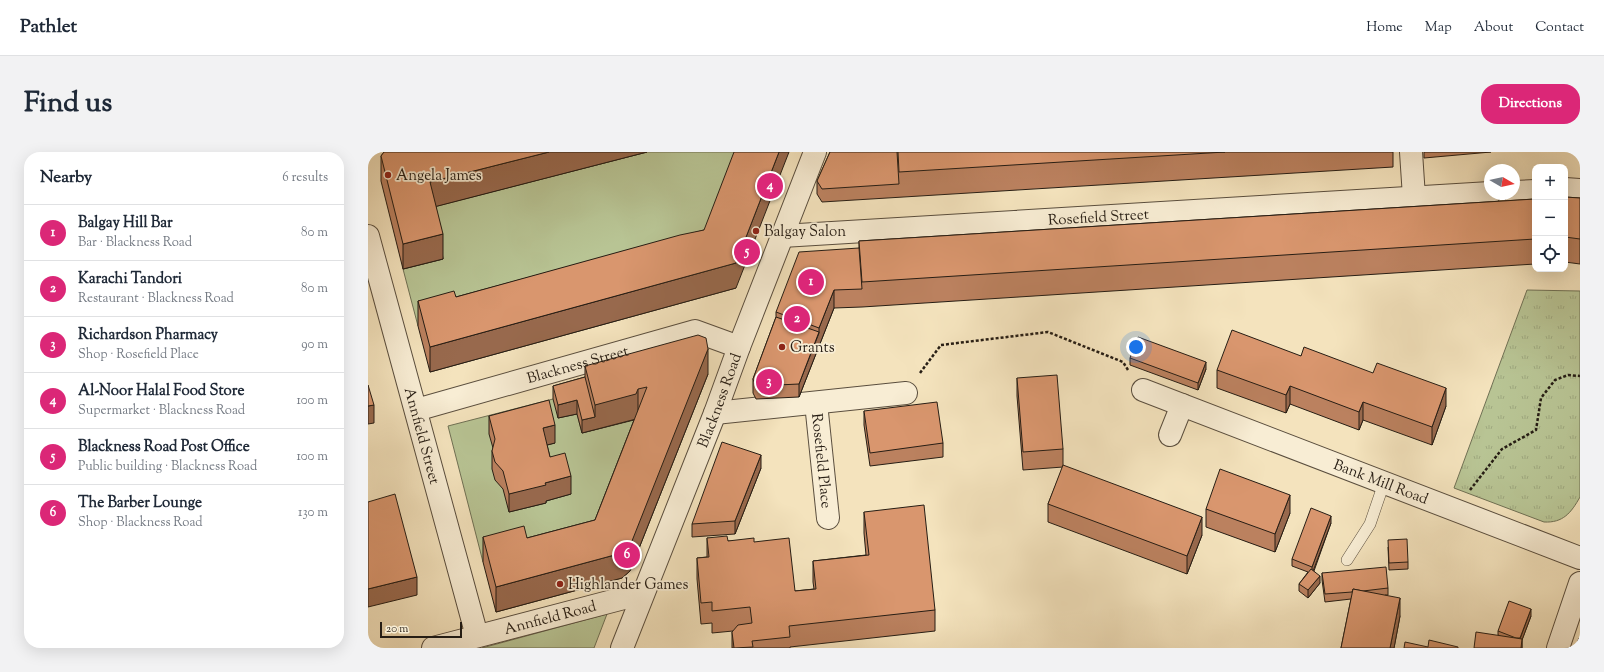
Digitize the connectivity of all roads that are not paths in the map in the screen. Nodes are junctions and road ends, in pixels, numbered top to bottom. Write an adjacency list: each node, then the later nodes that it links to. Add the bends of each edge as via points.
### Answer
1 (815, 152): 10 (street, Blackness Road)
2 (1411, 152): 8 (street)
3 (1568, 189): 4 (street)
4 (1580, 190)
5 (1532, 191): 6 (street)
6 (1520, 192)
7 (1484, 193): 8 (street, Rosefield Street)
8 (1414, 197): 10 (street, Rosefield Street)
9 (368, 236): 16 (street, Annfield Street)
10 (782, 236): 11 (street, Blackness Road)
11 (739, 347): 16 (street, Blackness Street, via 695,331); 17 (street, Blackness Road)
12 (1143, 390): 15 (street, Bank Mill Road)
13 (906, 393): 14 (street, Rosefield Place)
14 (816, 403): 17 (street, Rosefield Place); 20 (street, Rosefield Place)
15 (1182, 405): 18 (street); 19 (street, Bank Mill Road)
16 (416, 410): 25 (street, Annfield Street)
17 (715, 414): 24 (street, Blackness Road)
18 (1170, 435)
19 (1384, 483): 21 (street, Bank Mill Road); 22 (lane, via 1370,524)
20 (828, 518)
21 (1580, 558)
22 (1347, 560)
23 (1580, 583): 28 (street)
24 (643, 593): 25 (street, Annfield Road); 27 (street, Blackness Road)
25 (477, 636): 26 (street, Annfield Road)
26 (434, 648)
27 (622, 648)
28 (1558, 648)

